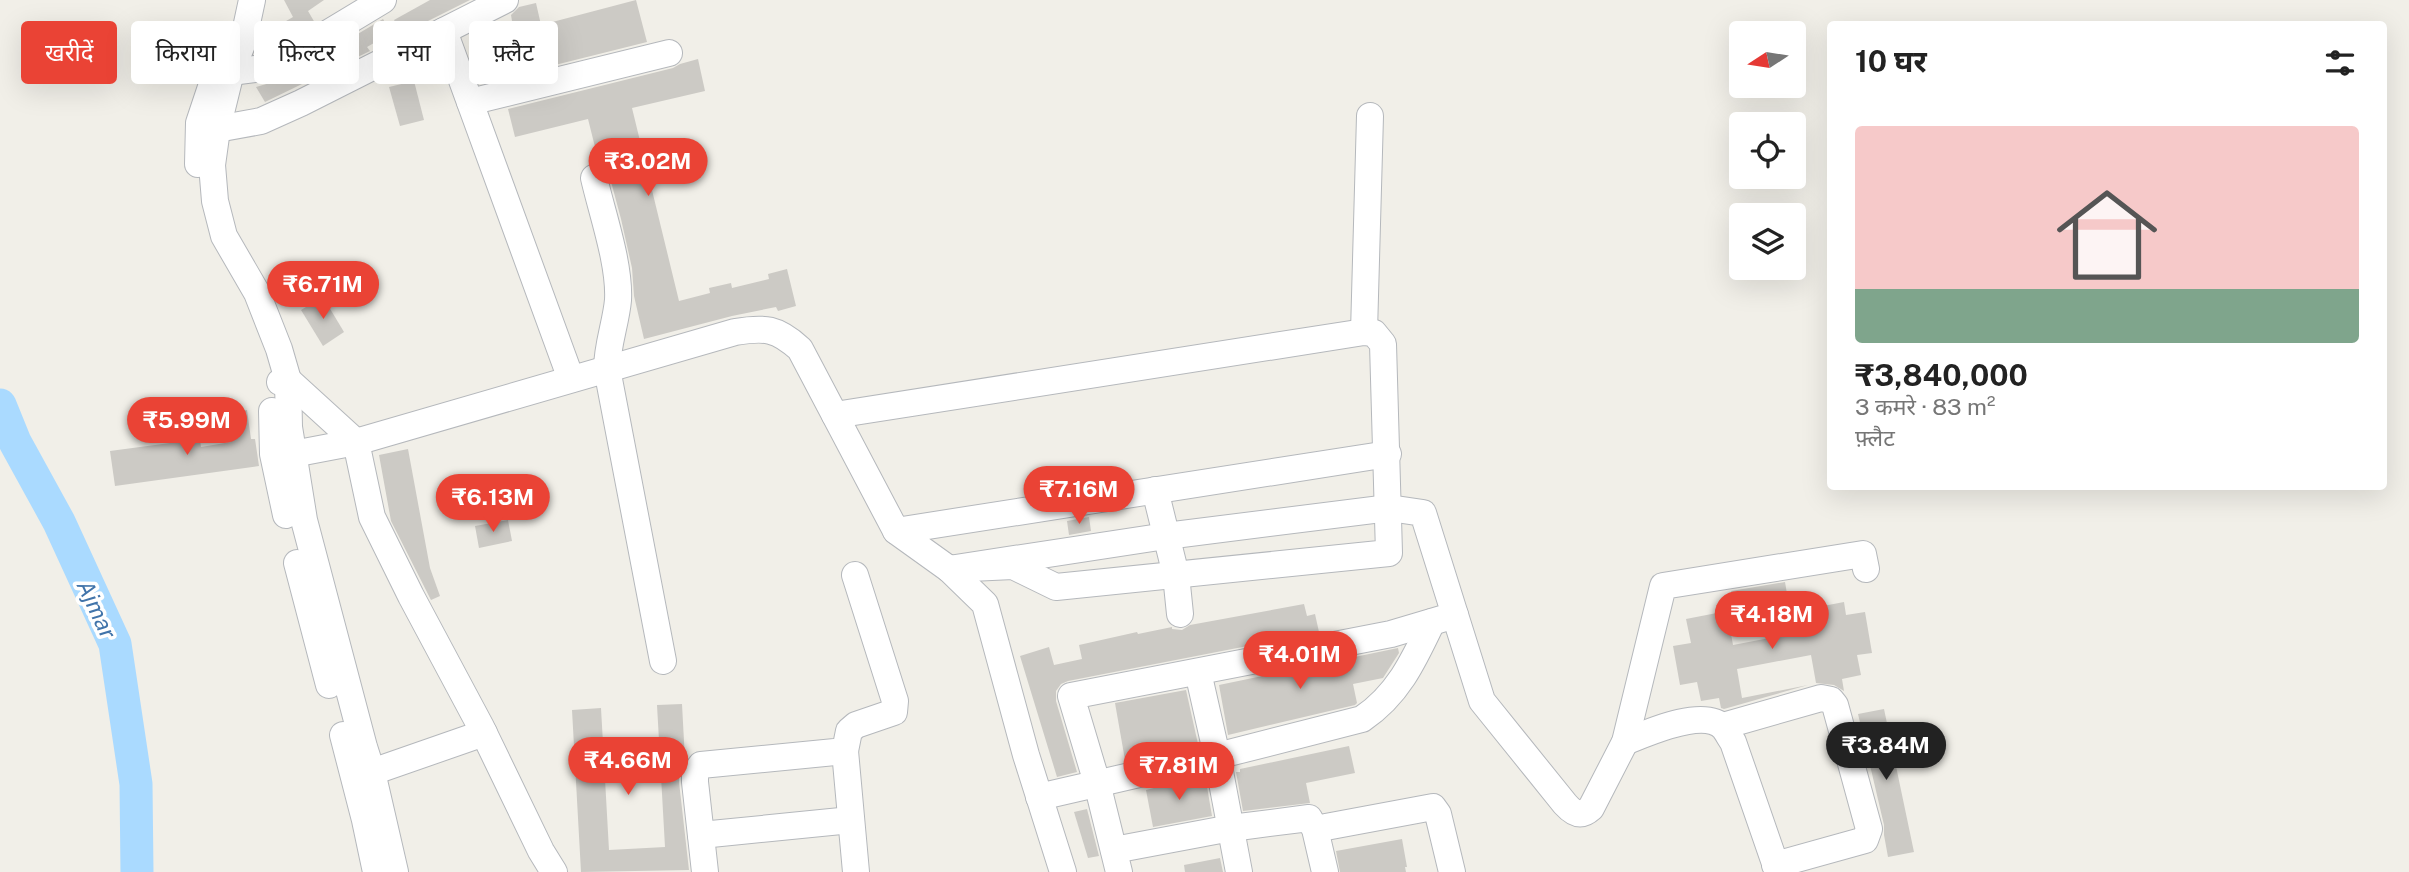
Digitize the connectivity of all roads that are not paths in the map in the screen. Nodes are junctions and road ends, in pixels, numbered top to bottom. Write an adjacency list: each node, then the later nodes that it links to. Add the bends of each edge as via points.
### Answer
1 (236, 0): 14 (street)
2 (252, 0): 6 (street)
3 (383, 0): 10 (street, via 272,67)
4 (505, 0): 5 (street)
5 (455, 25)
6 (240, 50)
7 (669, 53): 12 (street)
8 (455, 61): 12 (street)
9 (373, 66): 14 (street, via 261,121)
10 (240, 71)
11 (226, 84): 14 (street)
12 (470, 102): 18 (street)
13 (1370, 116): 16 (street)
14 (208, 126): 19 (street, via 215,201 224,236 257,293 279,349)
15 (594, 178): 17 (street, via 617,279)
16 (1364, 332): 20 (street); 23 (street, via 1374,333 1383,344)
17 (607, 369): 18 (street); 20 (street, via 735,331 761,328 784,335 800,349); 34 (street)
18 (571, 379): 21 (street)
19 (280, 382): 21 (street); 22 (street); 44 (street, via 273,454 283,502 309,617)
20 (835, 415): 26 (street)
21 (356, 442): 22 (street); 37 (street, via 372,517)
22 (293, 454): 41 (street, via 304,520)
23 (1388, 454): 24 (street); 25 (street)
24 (1155, 490): 26 (street); 27 (street)
25 (1389, 508): 27 (street); 31 (street, via 1389,553); 33 (street, via 1423,513)
26 (896, 531): 28 (street)
27 (1167, 536): 28 (street); 31 (street)
28 (949, 569): 31 (street, via 1013,566 1056,587); 43 (street, via 985,604)
29 (1866, 569): 38 (street, via 1863,554 1663,586)
30 (855, 575): 39 (street, via 895,701 894,712 849,731)
31 (1176, 575): 32 (street)
32 (1180, 614)
33 (1444, 618): 35 (street, via 1391,634); 38 (street, via 1482,701 1573,813 1591,808); 40 (street, via 1393,692 1362,719)
34 (663, 661)
35 (1198, 672): 40 (street); 42 (street, via 1071,696)
36 (1723, 726): 38 (street, via 1702,719); 50 (street, via 1733,742); 50 (street, via 1821,698 1831,699 1835,705 1868,834 1865,840)
37 (484, 733): 41 (street); 53 (street)
38 (1625, 742)
39 (845, 751): 45 (street); 48 (street, via 701,765 695,782)
40 (1217, 756): 42 (street); 46 (street)
41 (372, 772): 44 (street)
42 (1097, 783): 43 (street); 49 (street)
43 (1039, 797): 56 (street)
44 (373, 817): 51 (street); 52 (street)
45 (852, 820): 48 (street); 55 (street)
46 (1231, 828): 47 (street, via 1310,818); 49 (street); 57 (street)
47 (1315, 829): 58 (street); 59 (street, via 1433,807)
48 (701, 835): 54 (street)
49 (1116, 861)
50 (1777, 869)
51 (376, 872)
52 (395, 872)
53 (554, 872)
54 (705, 872)
55 (856, 872)
56 (1063, 872)
57 (1239, 872)
58 (1325, 872)
59 (1452, 872)

